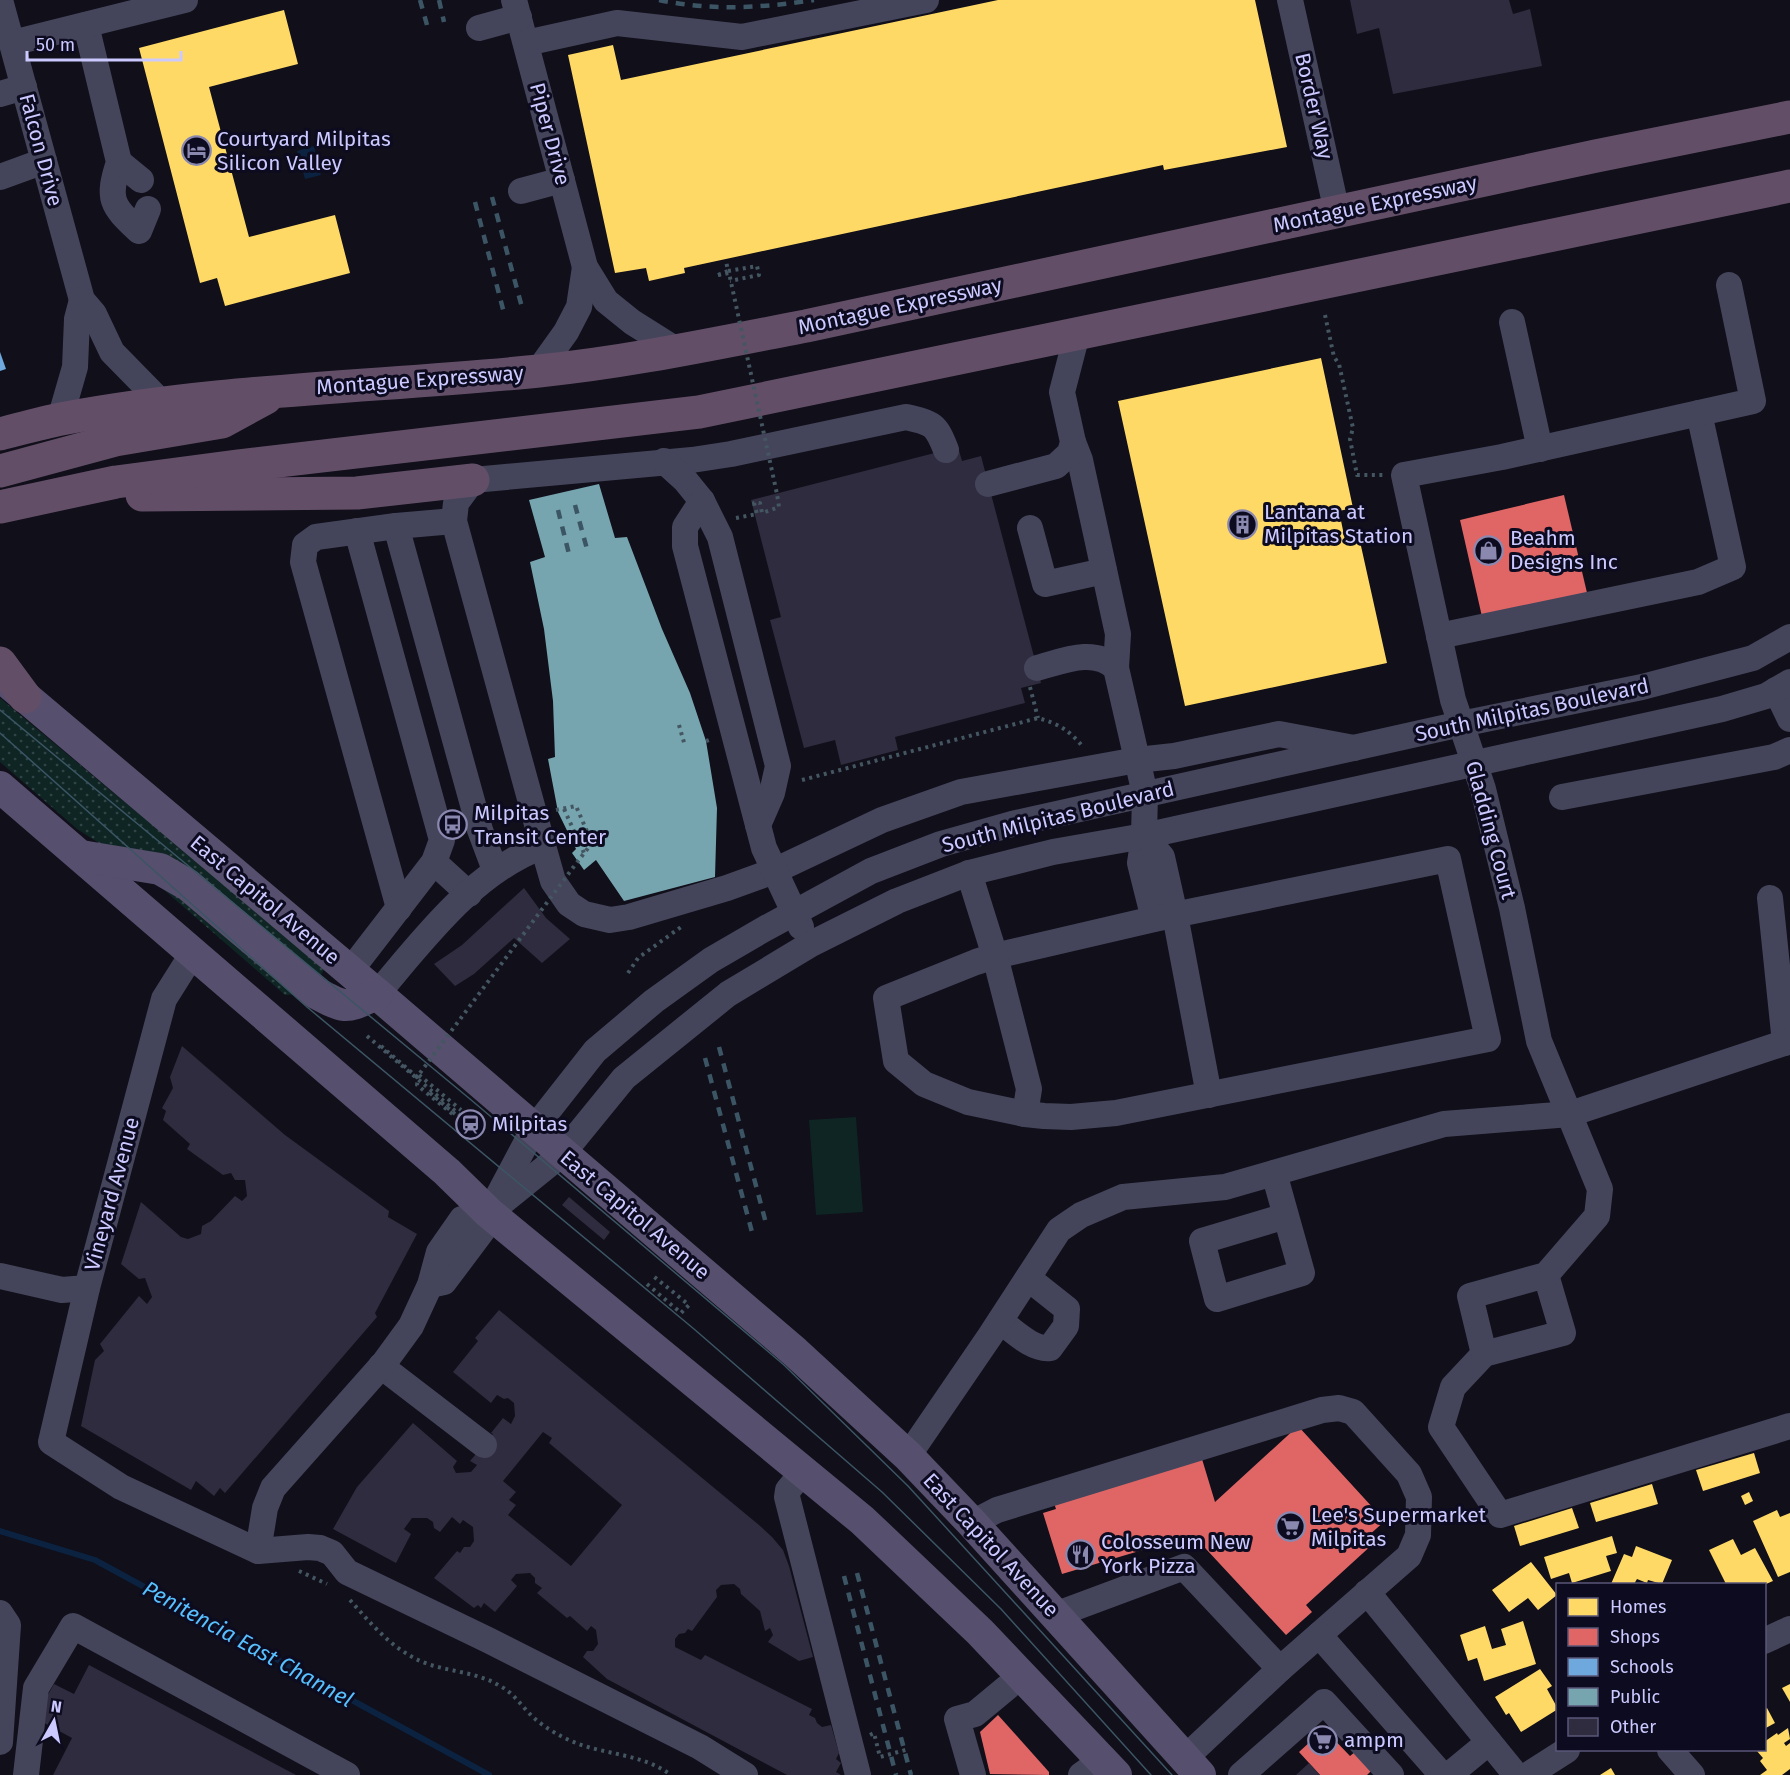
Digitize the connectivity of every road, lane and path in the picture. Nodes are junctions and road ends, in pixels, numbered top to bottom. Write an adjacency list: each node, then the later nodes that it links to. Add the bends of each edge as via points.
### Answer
1 (0, 0): 8 (street, Falcon Drive)
2 (185, 0): 6 (street)
3 (926, 0): 9 (street, via 742,38 617,23)
4 (1290, 0): 21 (street, Border Way)
5 (517, 8): 7 (street); 9 (street, Piper Drive)
6 (86, 24): 8 (street); 14 (street)
7 (479, 28)
8 (12, 43): 10 (street, Falcon Drive)
9 (526, 43): 17 (street, Piper Drive)
10 (12, 91): 13 (street, Falcon Drive)
11 (1790, 101): 12 (highway)
12 (1776, 120): 21 (highway, Montague Expressway)
13 (44, 161): 15 (street); 27 (street, Falcon Drive)
14 (119, 162): 16 (street); 20 (street, via 113,201 122,216 139,231)
15 (0, 177)
16 (141, 180)
17 (562, 180): 19 (street); 23 (street, Piper Drive)
18 (1790, 186): 30 (highway)
19 (521, 191)
20 (148, 208)
21 (1337, 212): 31 (highway, Montague Expressway)
22 (726, 261): 24 (path)
23 (585, 267): 31 (street, Piper Drive, via 606,301); 32 (street, Piper Drive, via 579,307)
24 (728, 271): 25 (path, bridge, via 717,275 729,273); 25 (path, via 757,266 759,275)
25 (730, 281): 49 (path, bridge, via 779,507 762,513 760,502 754,503 757,514)
26 (1729, 285): 35 (street, via 1752,402)
27 (82, 300): 34 (street, Falcon Drive, via 94,314 112,352); 36 (street, Falcon Drive, via 75,367)
28 (1325, 315): 43 (path, via 1353,428 1350,439 1357,475)
29 (1512, 322): 39 (street)
30 (1077, 334): 38 (street, via 1062,392); 46 (highway, via 699,412 237,466)
31 (678, 351): 32 (highway, Montague Expressway)
32 (538, 371): 33 (highway, Montague Expressway)
33 (280, 391): 34 (highway, Montague Expressway); 42 (highway, via 222,422 115,440)
34 (162, 403): 36 (highway, Montague Expressway)
35 (1699, 413): 39 (street); 55 (street, via 1733,567 1698,582)
36 (60, 419): 37 (highway, Montague Expressway)
37 (0, 434)
38 (1073, 442): 45 (street, via 1070,453 1056,466); 54 (street)
39 (1540, 448): 43 (street)
40 (946, 450): 41 (street, via 939,431 926,422 906,417 731,454)
41 (664, 461): 44 (street); 47 (street)
42 (0, 471)
43 (1404, 475): 55 (street, Gladding Court)
44 (473, 480): 46 (highway, via 357,493); 50 (street, via 456,504)
45 (988, 484)
46 (63, 493): 48 (highway)
47 (702, 501): 81 (street, via 685,527 685,546); 81 (street, via 720,537 778,766)
48 (2, 508)
49 (735, 518)
50 (454, 521): 51 (street); 83 (street)
51 (396, 526): 53 (street); 87 (street, via 480,830)
52 (1030, 528): 54 (street, via 1045,584)
53 (357, 531): 86 (street, via 442,840); 92 (street, via 316,537 305,545 303,562)
54 (1104, 571): 58 (street, via 1118,634)
55 (1439, 636): 65 (street, Gladding Court)
56 (1790, 637): 65 (street, South Milpitas Boulevard, via 1753,658 1715,669)
57 (0, 663): 62 (highway)
58 (1116, 668): 60 (street, via 1107,660 1086,655); 71 (street)
59 (0, 676): 62 (main road, East Capitol Avenue)
60 (1033, 677): 63 (path)
61 (1783, 686): 64 (street); 72 (street, South Milpitas Boulevard, via 1766,696 1722,709)
62 (25, 697): 99 (main road, East Capitol Avenue)
63 (1038, 718): 70 (path, via 1072,734); 73 (path)
64 (1790, 719)
65 (1461, 724): 68 (street, South Milpitas Boulevard); 72 (street, Gladding Court)
66 (680, 725): 67 (path)
67 (685, 746)
68 (1354, 748): 71 (street, via 1279,734); 75 (street, South Milpitas Boulevard)
69 (1790, 750): 76 (street, via 1774,757)
70 (1089, 753)
71 (1137, 760): 75 (street); 88 (street, via 961,792 882,820)
72 (1474, 763): 82 (street, South Milpitas Boulevard); 109 (street, Gladding Court, via 1512,908 1539,1041)
73 (802, 780)
74 (0, 787): 85 (main road)
75 (1145, 794): 82 (street); 93 (street, South Milpitas Boulevard, via 941,844 871,871)
76 (1562, 797)
77 (564, 809): 78 (path); 84 (path); 84 (path, via 576,806 592,843)
78 (555, 810)
79 (506, 816): 80 (path, via 508,823)
80 (514, 821)
81 (758, 825): 88 (street)
82 (1144, 836): 89 (street, South Milpitas Boulevard, via 1053,852); 94 (street, via 1162,857)
83 (543, 846): 87 (street); 88 (street, via 553,881 568,904 584,914 610,920)
84 (584, 853): 105 (path, bridge)
85 (81, 856): 97 (main road); 101 (main road, via 173,875 316,993 337,1005 349,1006)
86 (434, 862): 90 (street); 92 (street)
87 (495, 870): 90 (street)
88 (774, 872): 93 (street)
89 (969, 873): 96 (street, South Milpitas Boulevard, via 897,901); 98 (street)
90 (469, 894): 101 (street, via 435,925)
91 (1770, 898): 103 (street, via 1777,986)
92 (399, 908): 99 (street)
93 (793, 912): 96 (street); 110 (street, South Milpitas Boulevard, via 711,960 654,1001 596,1051)
94 (1164, 917): 98 (street); 106 (street); 106 (street, via 1448,859 1488,1039)
95 (689, 921): 100 (path, via 638,958)
96 (811, 944): 112 (street, South Milpitas Boulevard, via 728,994 624,1078)
97 (193, 953): 114 (main road, via 447,1172); 121 (street, Vineyard Avenue, via 164,999)
98 (995, 956): 108 (street, via 1029,1089); 108 (street, via 886,998 896,1062 924,1084 968,1102)
99 (350, 971): 101 (main road, East Capitol Avenue)
100 (628, 973)
101 (377, 994): 110 (main road, East Capitol Avenue)
102 (368, 1036): 104 (path)
103 (1787, 1042): 109 (street)
104 (381, 1046): 105 (path, bridge); 107 (path, bridge, via 418,1078 417,1085)
105 (418, 1076): 107 (path); 107 (path, bridge, via 414,1080)
106 (1209, 1095): 108 (street, via 1116,1113 1071,1117)
107 (458, 1114): 111 (path)
108 (1025, 1114)
109 (1570, 1114): 113 (street, via 1444,1124); 117 (street, Gladding Court, via 1600,1189 1600,1199 1597,1216)
110 (533, 1130): 112 (main road, East Capitol Avenue); 114 (street, South Milpitas Boulevard)
111 (480, 1132)
112 (562, 1154): 114 (street, South Milpitas Boulevard); 127 (main road, East Capitol Avenue, via 755,1317)
113 (1274, 1173): 115 (street); 119 (street, via 1225,1187 1123,1197 1081,1215 1059,1230)
114 (489, 1213): 124 (street, via 462,1219 439,1252 430,1285 411,1326); 128 (main road)
115 (1286, 1216)
116 (652, 1275): 120 (path, via 689,1305 681,1313)
117 (1546, 1275): 123 (street, via 1470,1296); 123 (street, via 1563,1333)
118 (0, 1276): 121 (street, via 62,1290)
119 (1028, 1278): 122 (street); 122 (street, via 1067,1309 1066,1326 1050,1348 1043,1348)
120 (647, 1284)
121 (87, 1288): 130 (street, Vineyard Avenue, via 51,1442 121,1487)
122 (1000, 1321): 127 (street)
123 (1484, 1354): 125 (street, via 1453,1387 1441,1427 1500,1515)
124 (381, 1366): 126 (street); 130 (street, via 273,1488)
125 (1790, 1426)
126 (484, 1445)
127 (908, 1456): 129 (main road, East Capitol Avenue)
128 (803, 1472): 141 (main road, via 862,1520); 155 (street, via 787,1497)
129 (972, 1523): 133 (street, via 997,1510 1339,1408 1353,1412 1409,1474 1419,1497 1418,1535 1409,1556); 136 (main road, East Capitol Avenue)
130 (258, 1551): 154 (street, via 312,1547 332,1553 347,1572 700,1747)
131 (298, 1571): 132 (path)
132 (332, 1587)
133 (1367, 1592): 138 (street); 144 (street)
134 (341, 1593): 153 (path, via 409,1656 485,1678 502,1687 556,1733 640,1760)
135 (0, 1613): 143 (street, via 8,1625)
136 (1055, 1615): 140 (street, via 1184,1567); 148 (main road, East Capitol Avenue)
137 (1790, 1629): 139 (street)
138 (1319, 1635): 140 (street); 158 (street)
139 (1766, 1640)
140 (1280, 1669): 148 (street)
141 (1022, 1675): 149 (main road); 156 (street, via 975,1714 957,1719)
142 (874, 1735): 145 (path, via 880,1757)
143 (0, 1742)
144 (1490, 1742): 159 (street); 160 (street)
145 (909, 1749)
146 (1564, 1751): 161 (street)
147 (1672, 1751): 162 (street)
148 (1192, 1766)
149 (1099, 1770)
150 (1245, 1774): 157 (street, via 1324,1702)
151 (26, 1775): 152 (street, via 36,1688 73,1626)
152 (347, 1775)
153 (670, 1775)
154 (745, 1775)
155 (858, 1775)
156 (973, 1775)
157 (1391, 1775)
158 (1442, 1775)
159 (1449, 1775)
160 (1516, 1775)
161 (1528, 1775)
162 (1692, 1775)

